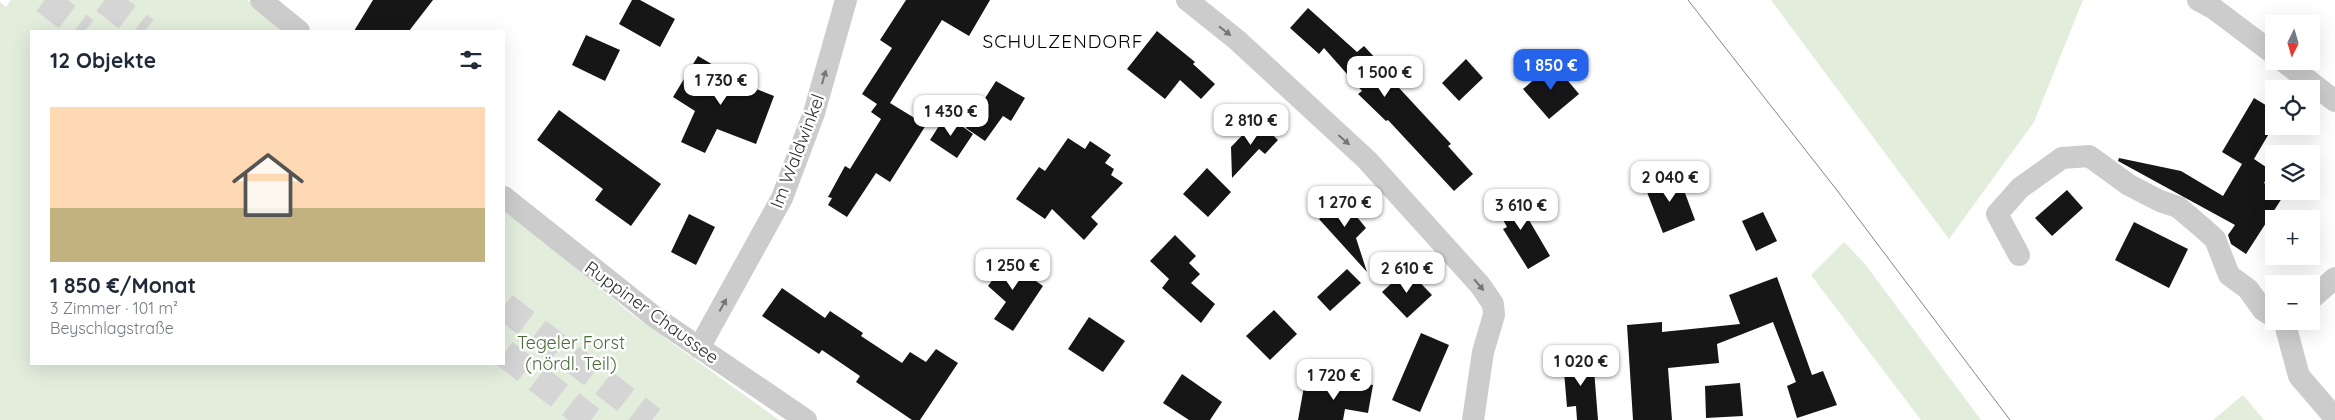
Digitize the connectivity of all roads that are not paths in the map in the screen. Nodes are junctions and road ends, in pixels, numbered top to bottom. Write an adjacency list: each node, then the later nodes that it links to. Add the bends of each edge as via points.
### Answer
1 (261, 0): 5 (street)
2 (846, 0): 15 (street, Im Waldwinkel, one-way to 2, via 782,198 814,113)
3 (1187, 0): 18 (street, one-way to 18, via 1237,40 1367,160 1480,285 1493,304 1494,315 1483,352)
4 (2198, 0): 6 (street)
5 (299, 30)
6 (2265, 47)
7 (2295, 70): 8 (street)
8 (2335, 101)
9 (505, 198): 15 (street, Ruppiner Chaussee, via 649,312)
10 (2019, 255): 13 (street, via 1997,214 2020,188 2062,158 2089,156 2129,185 2178,207 2204,229 2215,239 2229,275 2248,289)
11 (2335, 278): 12 (street)
12 (2320, 292)
13 (2265, 311)
14 (2285, 330): 16 (street, via 2299,376)
15 (700, 348): 17 (street, Ruppiner Chaussee)
16 (2335, 418)
17 (806, 420)
18 (1473, 420)

